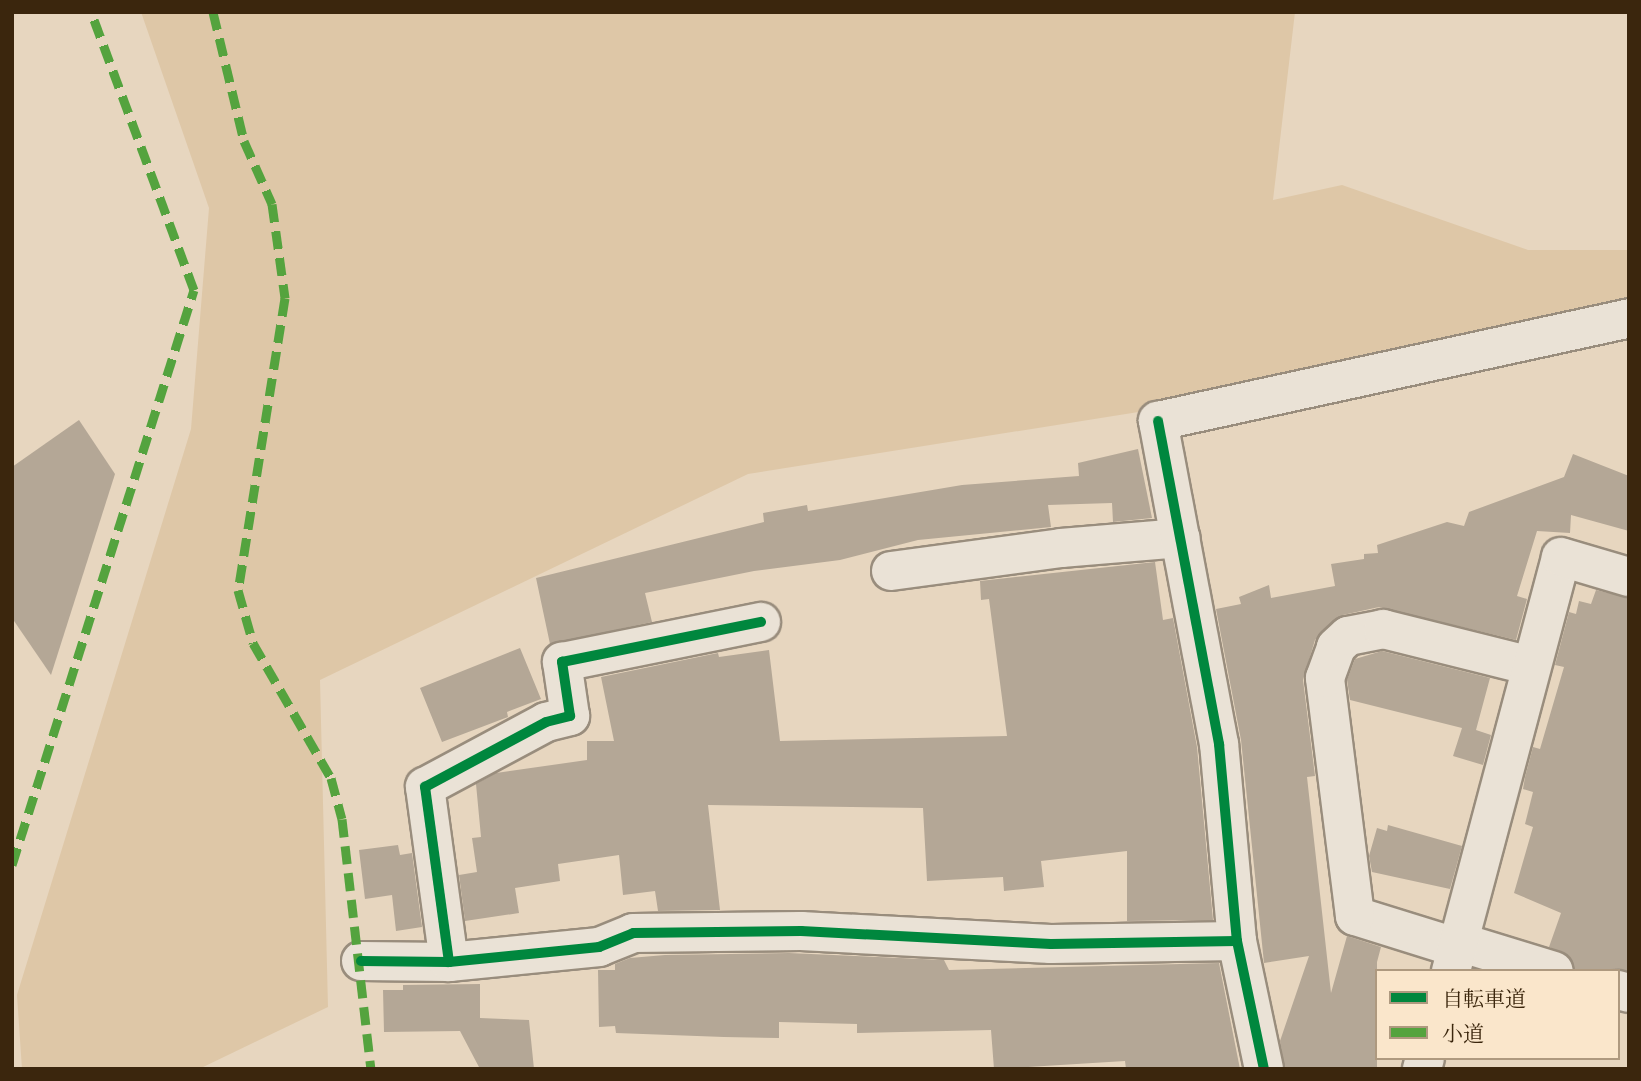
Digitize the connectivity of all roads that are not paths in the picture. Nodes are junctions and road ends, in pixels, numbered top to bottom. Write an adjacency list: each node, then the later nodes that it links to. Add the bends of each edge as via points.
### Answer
1 (1629, 318): 2 (street, via 1158,421)
2 (1181, 538): 3 (street, via 1061,548); 7 (street, via 1219,744)
3 (891, 571)
4 (1629, 577): 6 (street, via 1561,557)
5 (761, 622): 10 (street, via 562,662 570,716 546,722 425,786)
6 (1531, 666): 8 (street); 8 (street, via 1383,629 1348,636 1329,661 1325,678 1354,916)
7 (1237, 941): 10 (street, via 1051,944 801,931 633,933 599,947); 12 (street)
8 (1456, 954): 11 (street)
9 (361, 961): 10 (street)
10 (449, 962)
11 (1542, 969)
12 (1264, 1069)

